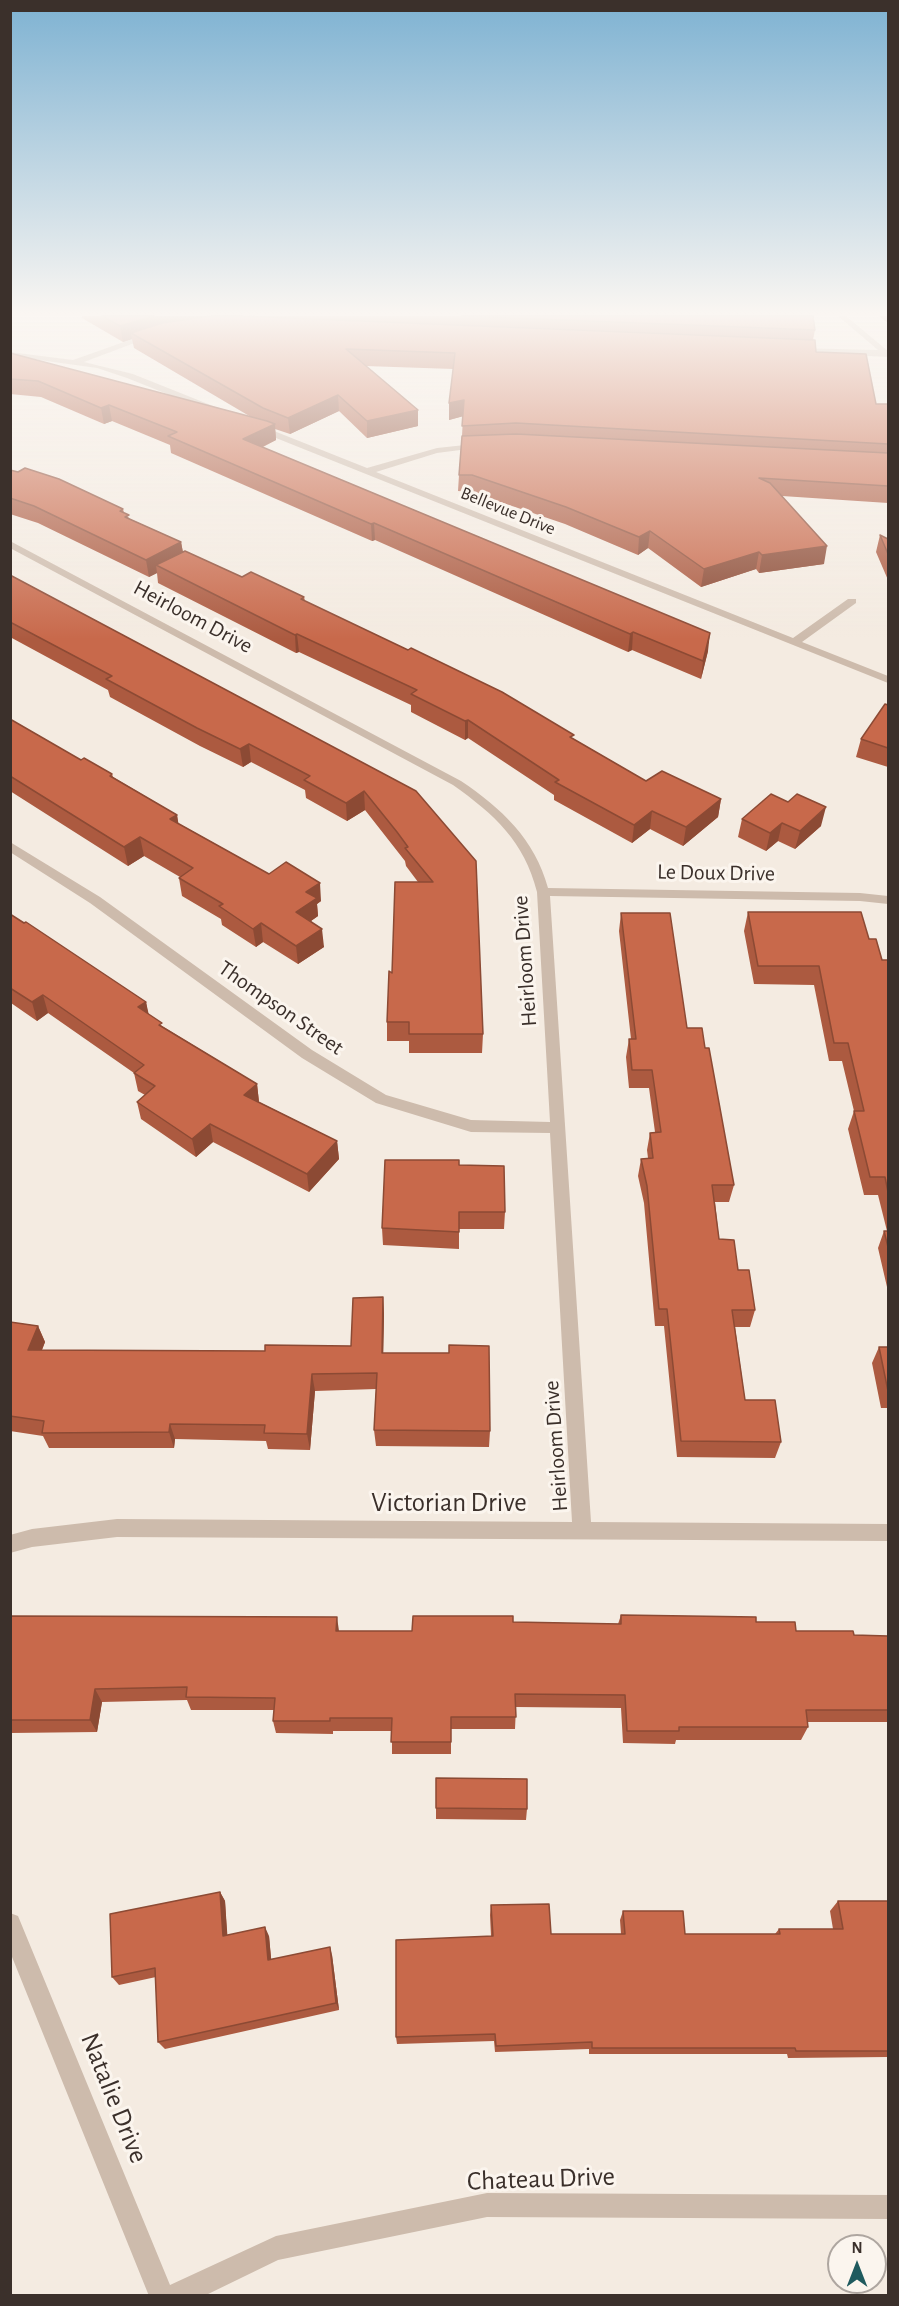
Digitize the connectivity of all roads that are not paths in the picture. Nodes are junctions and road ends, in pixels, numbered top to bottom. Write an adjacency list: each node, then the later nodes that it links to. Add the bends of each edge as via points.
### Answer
1 (248, 424): 3 (street, Bellevue Drive)
2 (495, 445): 3 (street, via 448,448)
3 (365, 472): 6 (street, Bellevue Drive)
4 (10, 544): 9 (street, Heirloom Drive, via 458,783 491,806 515,831 540,878)
5 (852, 601): 6 (street)
6 (794, 643): 7 (street, Bellevue Drive)
7 (888, 680)
8 (10, 846): 11 (street, Thompson Street, via 95,900 307,1054 381,1099 471,1126)
9 (543, 892): 10 (street, Le Doux Drive); 11 (street, Heirloom Drive)
10 (888, 900)
11 (557, 1128): 12 (street, Heirloom Drive)
12 (582, 1532): 13 (street, Victorian Drive); 14 (street, Victorian Drive, via 117,1527)
13 (888, 1533)
14 (10, 1544)
15 (10, 1924): 17 (street, Natalie Drive)
16 (888, 2207): 18 (street, Chateau Drive, via 487,2205 276,2248)
17 (162, 2295)
18 (174, 2295)

